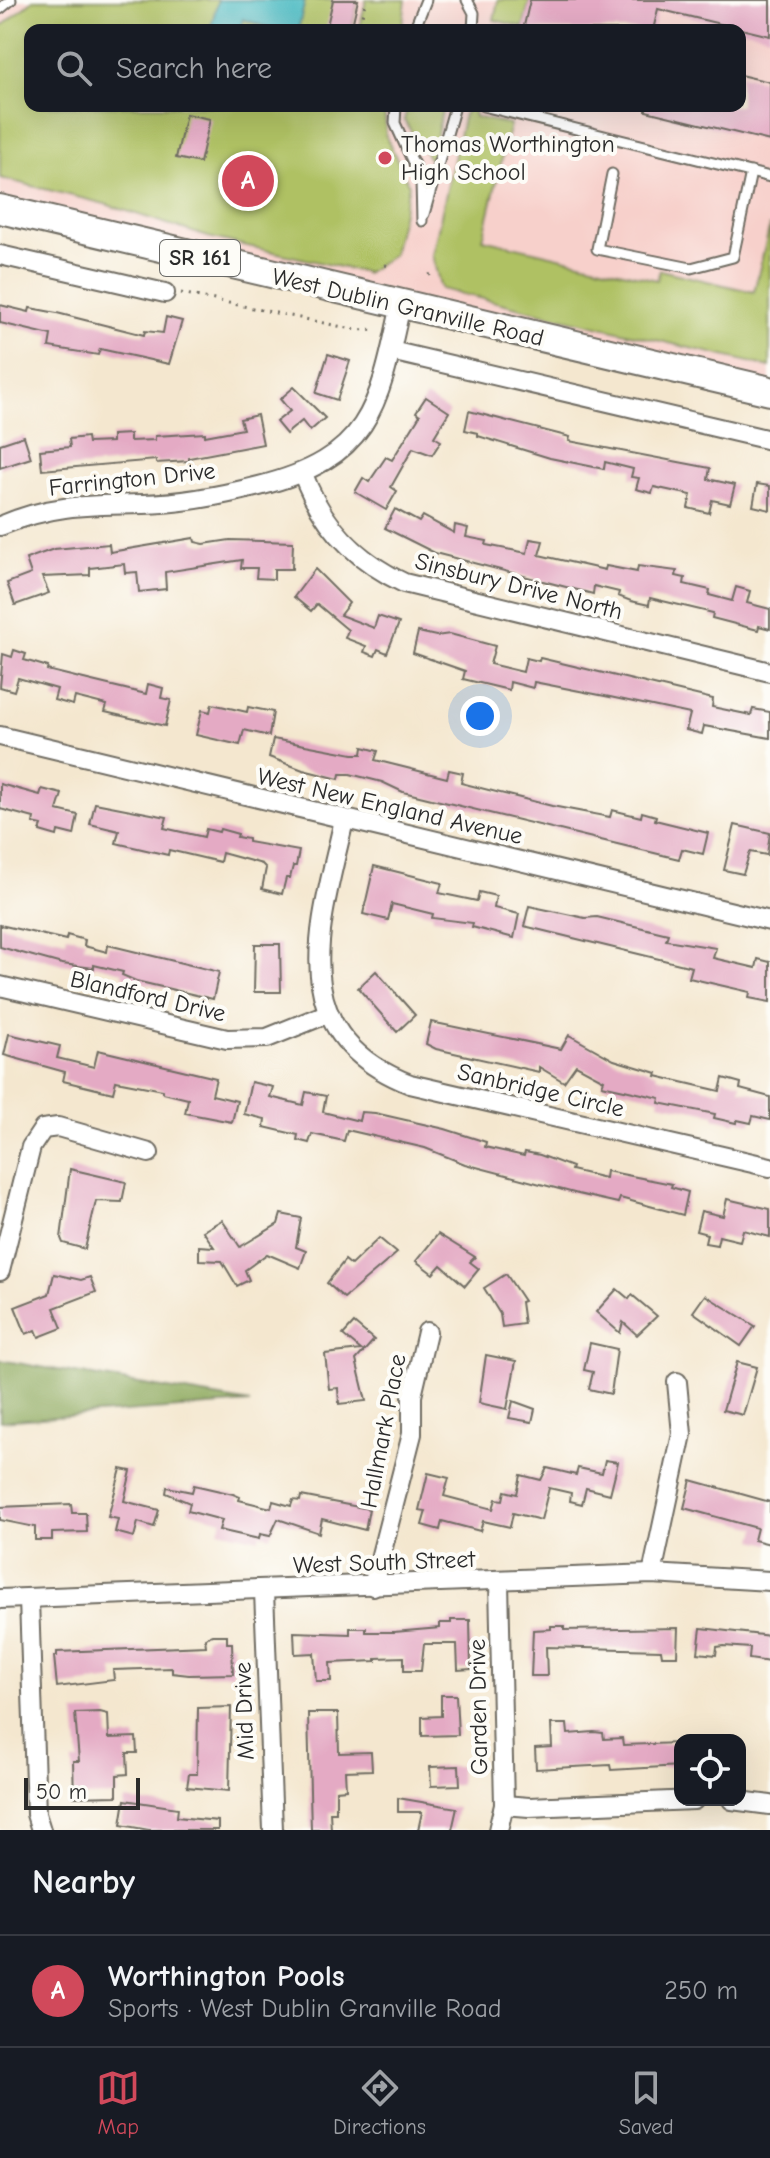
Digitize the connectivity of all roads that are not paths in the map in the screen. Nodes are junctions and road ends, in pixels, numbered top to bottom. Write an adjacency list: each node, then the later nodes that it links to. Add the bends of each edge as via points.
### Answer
1 (11, 0): 4 (lane)
2 (426, 0): 5 (lane)
3 (467, 0): 6 (lane)
4 (0, 9)
5 (416, 24)
6 (473, 24)
7 (396, 112): 8 (lane, via 395,123 421,180 422,221)
8 (453, 112)
9 (507, 112): 10 (lane)
10 (751, 172): 11 (lane, via 733,257 691,268 597,249); 12 (lane)
11 (612, 174)
12 (770, 177)
13 (0, 209): 16 (main road, West Dublin Granville Road / SR 161)
14 (0, 255): 15 (street)
15 (165, 293)
16 (401, 304): 17 (street, Farrington Drive); 18 (main road, West Dublin Granville Road / SR 161)
17 (391, 351): 19 (street); 20 (street, Farrington Drive, via 363,426 337,454)
18 (770, 391)
19 (770, 440)
20 (303, 474): 21 (street, Farrington Drive, via 189,502 71,504); 22 (street, Sinsbury Drive North, via 340,539 369,564 404,583)
21 (0, 526)
22 (770, 672)
23 (0, 736): 24 (street, West New England Avenue)
24 (344, 820): 25 (street, West New England Avenue); 27 (street, via 318,937 317,963)
25 (770, 921)
26 (0, 986): 27 (street, Blandford Drive, via 227,1039 267,1038)
27 (329, 1013): 29 (street, Sanbridge Circle, via 363,1057 410,1084)
28 (149, 1153): 30 (street, via 58,1127 43,1129 31,1147)
29 (770, 1167)
30 (0, 1271)
31 (427, 1332): 36 (street, Hallmark Place, via 412,1396 412,1434)
32 (677, 1382): 33 (street, via 682,1434)
33 (652, 1574): 34 (street, West South Street); 35 (street, West South Street)
34 (770, 1581)
35 (499, 1582): 36 (street, West South Street); 42 (street, Garden Drive)
36 (373, 1586): 37 (street, West South Street)
37 (264, 1591): 39 (street, West South Street); 45 (street, Mid Drive)
38 (0, 1599): 39 (street, West South Street)
39 (29, 1599): 44 (street, via 36,1814)
40 (674, 1801): 42 (street)
41 (746, 1802): 43 (street)
42 (504, 1805): 46 (street, Garden Drive)
43 (770, 1805)
44 (41, 1830)
45 (273, 1830)
46 (498, 1830)

